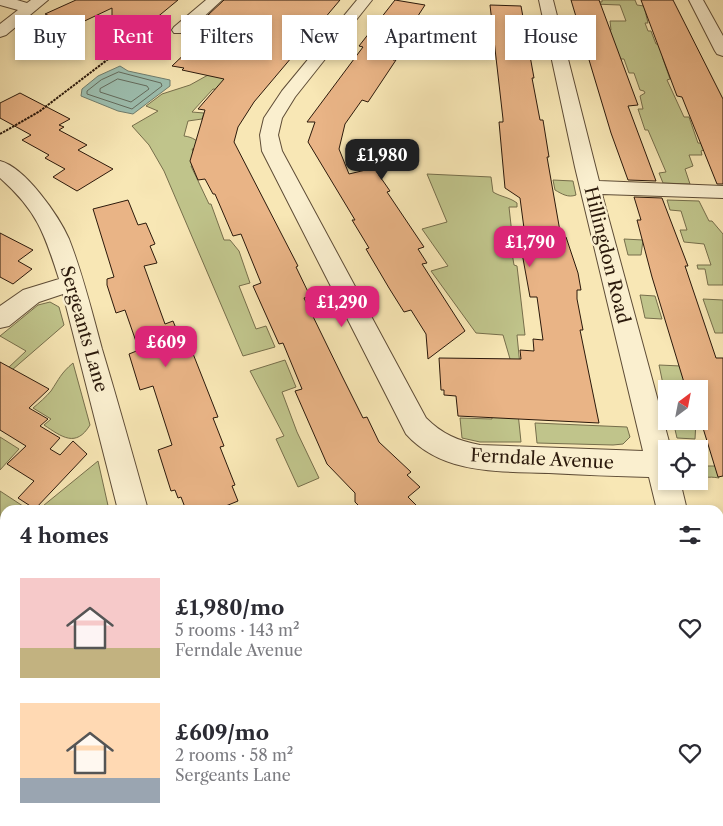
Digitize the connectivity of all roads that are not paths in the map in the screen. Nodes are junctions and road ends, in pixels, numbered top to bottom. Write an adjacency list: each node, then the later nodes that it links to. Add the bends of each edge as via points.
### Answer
1 (0, 0): 6 (street)
2 (215, 0): 7 (street)
3 (365, 0): 16 (street, Ferndale Avenue, via 288,95 272,118 269,135 272,151 416,426 446,449 480,458)
4 (546, 0): 11 (street, Hillingdon Road)
5 (696, 0): 9 (street)
6 (35, 4): 8 (street)
7 (193, 15)
8 (0, 32)
9 (723, 51)
10 (0, 167): 13 (street, Sergeants Lane, via 28,192 44,214 57,238)
11 (590, 187): 12 (street); 15 (street, Hillingdon Road)
12 (723, 192)
13 (72, 283): 14 (street, via 31,296); 18 (street, Sergeants Lane)
14 (0, 319)
15 (658, 453)
16 (658, 465)
17 (667, 490): 19 (street, Hillingdon Road)
18 (132, 505)
19 (671, 505)

